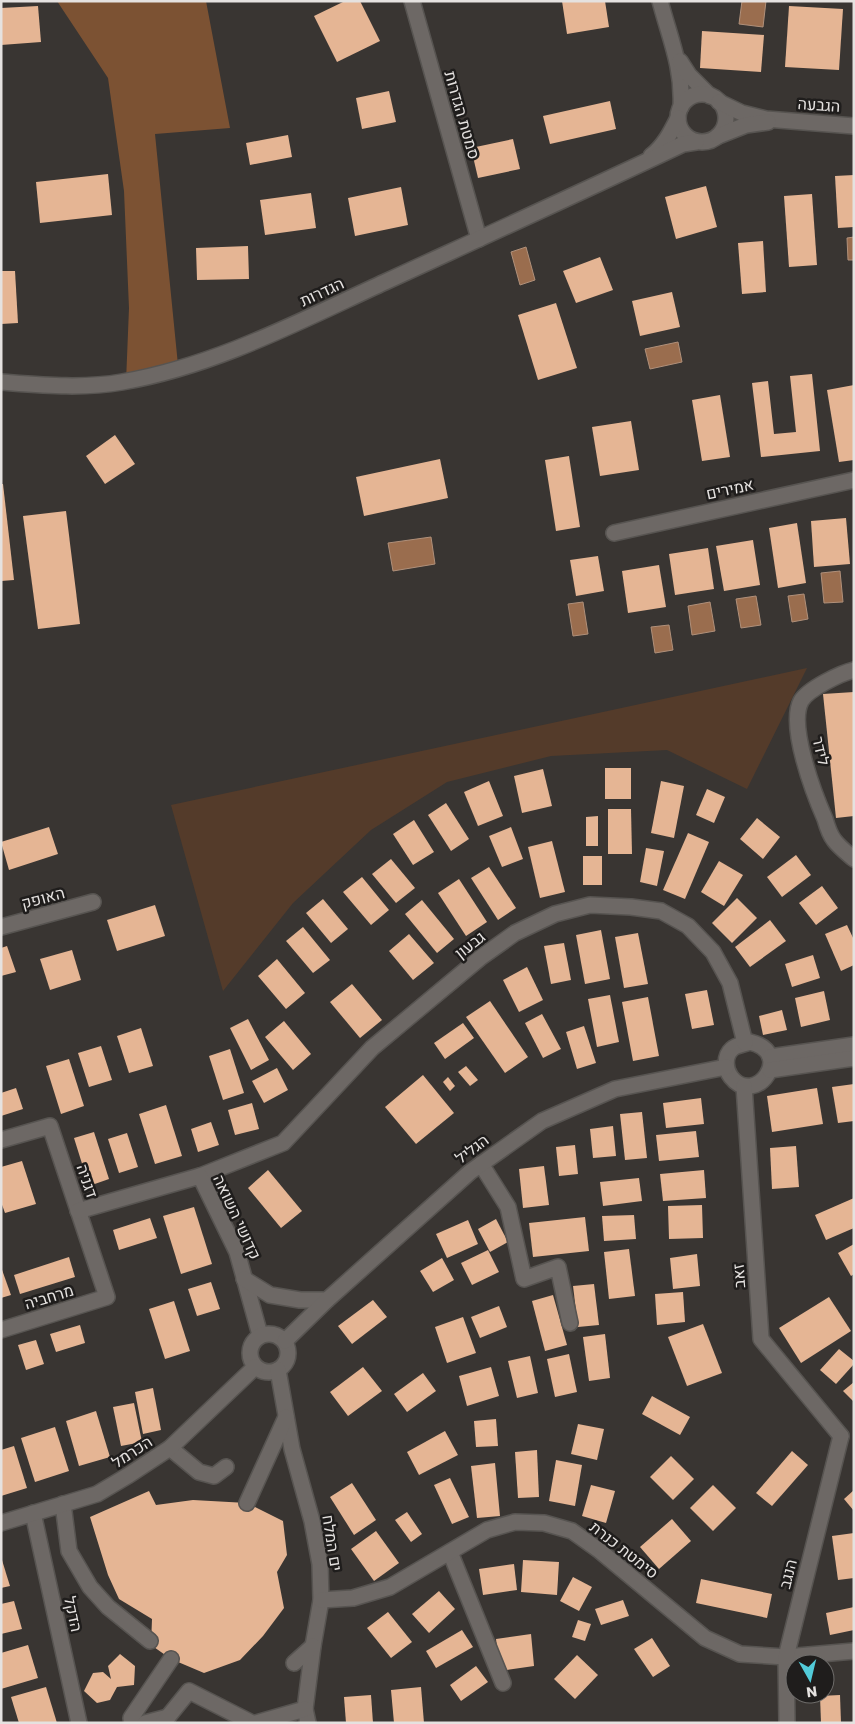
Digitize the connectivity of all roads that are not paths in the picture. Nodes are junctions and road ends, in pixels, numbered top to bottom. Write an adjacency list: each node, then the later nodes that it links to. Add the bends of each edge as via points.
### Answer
1 (412, 1): 11 (street, סמטת הגדרות)
2 (660, 1): 3 (street)
3 (678, 58): 4 (street, הגבעה, via 689,75); 5 (street, via 682,80)
4 (714, 99): 5 (street, via 698,95 690,98); 6 (street, הגבעה, via 742,113); 8 (street, via 724,108 726,115 723,130)
5 (680, 112): 9 (street, via 679,125); 10 (street, הגדרות, via 665,141)
6 (782, 120): 7 (street, הגבעה); 8 (street, הגבעה, via 746,125)
7 (854, 126)
8 (718, 136): 9 (street)
9 (696, 142): 10 (street, הגדרות, via 683,144)
10 (640, 164): 11 (street, הגדרות)
11 (479, 239): 12 (street, הגדרות, via 216,357 168,372 97,385)
12 (1, 382)
13 (854, 480): 14 (street, אמירים)
14 (614, 533)
15 (854, 670): 16 (street, לידר, via 842,673 802,700 798,719 800,743 833,840)
16 (854, 858)
17 (93, 902): 18 (street, האופק)
18 (1, 927)
19 (745, 1043): 22 (street, via 764,1048); 23 (street, via 732,1048); 27 (street, גבעון, via 730,983 713,952 688,926 661,911 590,905 555,914 516,933 480,958 372,1048 283,1142)
20 (854, 1045): 22 (street)
21 (854, 1058): 22 (street)
22 (770, 1063): 24 (street, via 765,1078 759,1084)
23 (726, 1067): 24 (street, via 733,1080); 26 (street, הגליל, via 615,1089 542,1120)
24 (744, 1086): 39 (street, זאב, via 761,1339)
25 (1, 1140): 28 (street, דגניה, via 50,1126)
26 (481, 1164): 31 (street, הגליל); 32 (street, via 508,1207 524,1279 558,1266)
27 (200, 1176): 28 (street, קדושי השואה); 29 (street, קדושי השואה, via 237,1252)
28 (78, 1211): 30 (street, דגניה)
29 (244, 1279): 31 (street, via 270,1295); 34 (street, קדושי השואה)
30 (107, 1297): 33 (street, מרחביה)
31 (327, 1300): 35 (street, הגליל)
32 (570, 1323)
33 (1, 1330)
34 (260, 1335): 35 (street, via 273,1334); 36 (street, via 251,1345 250,1358)
35 (284, 1341): 37 (street, via 289,1354)
36 (255, 1366): 37 (street, via 268,1372); 40 (street, הכרמל)
37 (278, 1370): 38 (street, ים המלח)
38 (286, 1417): 42 (street); 47 (street, ים המלח, via 312,1521 320,1564)
39 (847, 1433): 51 (street, הנגב)
40 (170, 1448): 41 (street, via 199,1472 214,1476); 43 (street, הכרמל, via 97,1494)
41 (226, 1467)
42 (247, 1503)
43 (63, 1504): 44 (street, הכרמל); 48 (street, via 69,1551 90,1588)
44 (33, 1513): 45 (street, הכרמל); 60 (street, הדקל)
45 (1, 1523)
46 (450, 1552): 47 (street, סימטת כנרת, via 390,1587 353,1598); 53 (street, סימטת כנרת, via 486,1530 515,1522 544,1523 572,1531 705,1638 740,1654); 56 (street)
47 (322, 1600): 49 (street, ים המלח)
48 (150, 1641)
49 (313, 1646): 55 (street); 58 (street, ים המלח)
50 (854, 1651): 52 (street, סימטת כנרת)
51 (787, 1654)
52 (820, 1654)
53 (785, 1657)
54 (171, 1659): 61 (street, via 131,1718)
55 (294, 1663)
56 (503, 1683)
57 (787, 1704): 65 (street, הנגב)
58 (307, 1716): 64 (street)
59 (165, 1720): 62 (street); 63 (street, via 189,1691)
60 (79, 1723)
61 (132, 1723)
62 (146, 1723)
63 (252, 1723)
64 (256, 1723)
65 (787, 1723)

